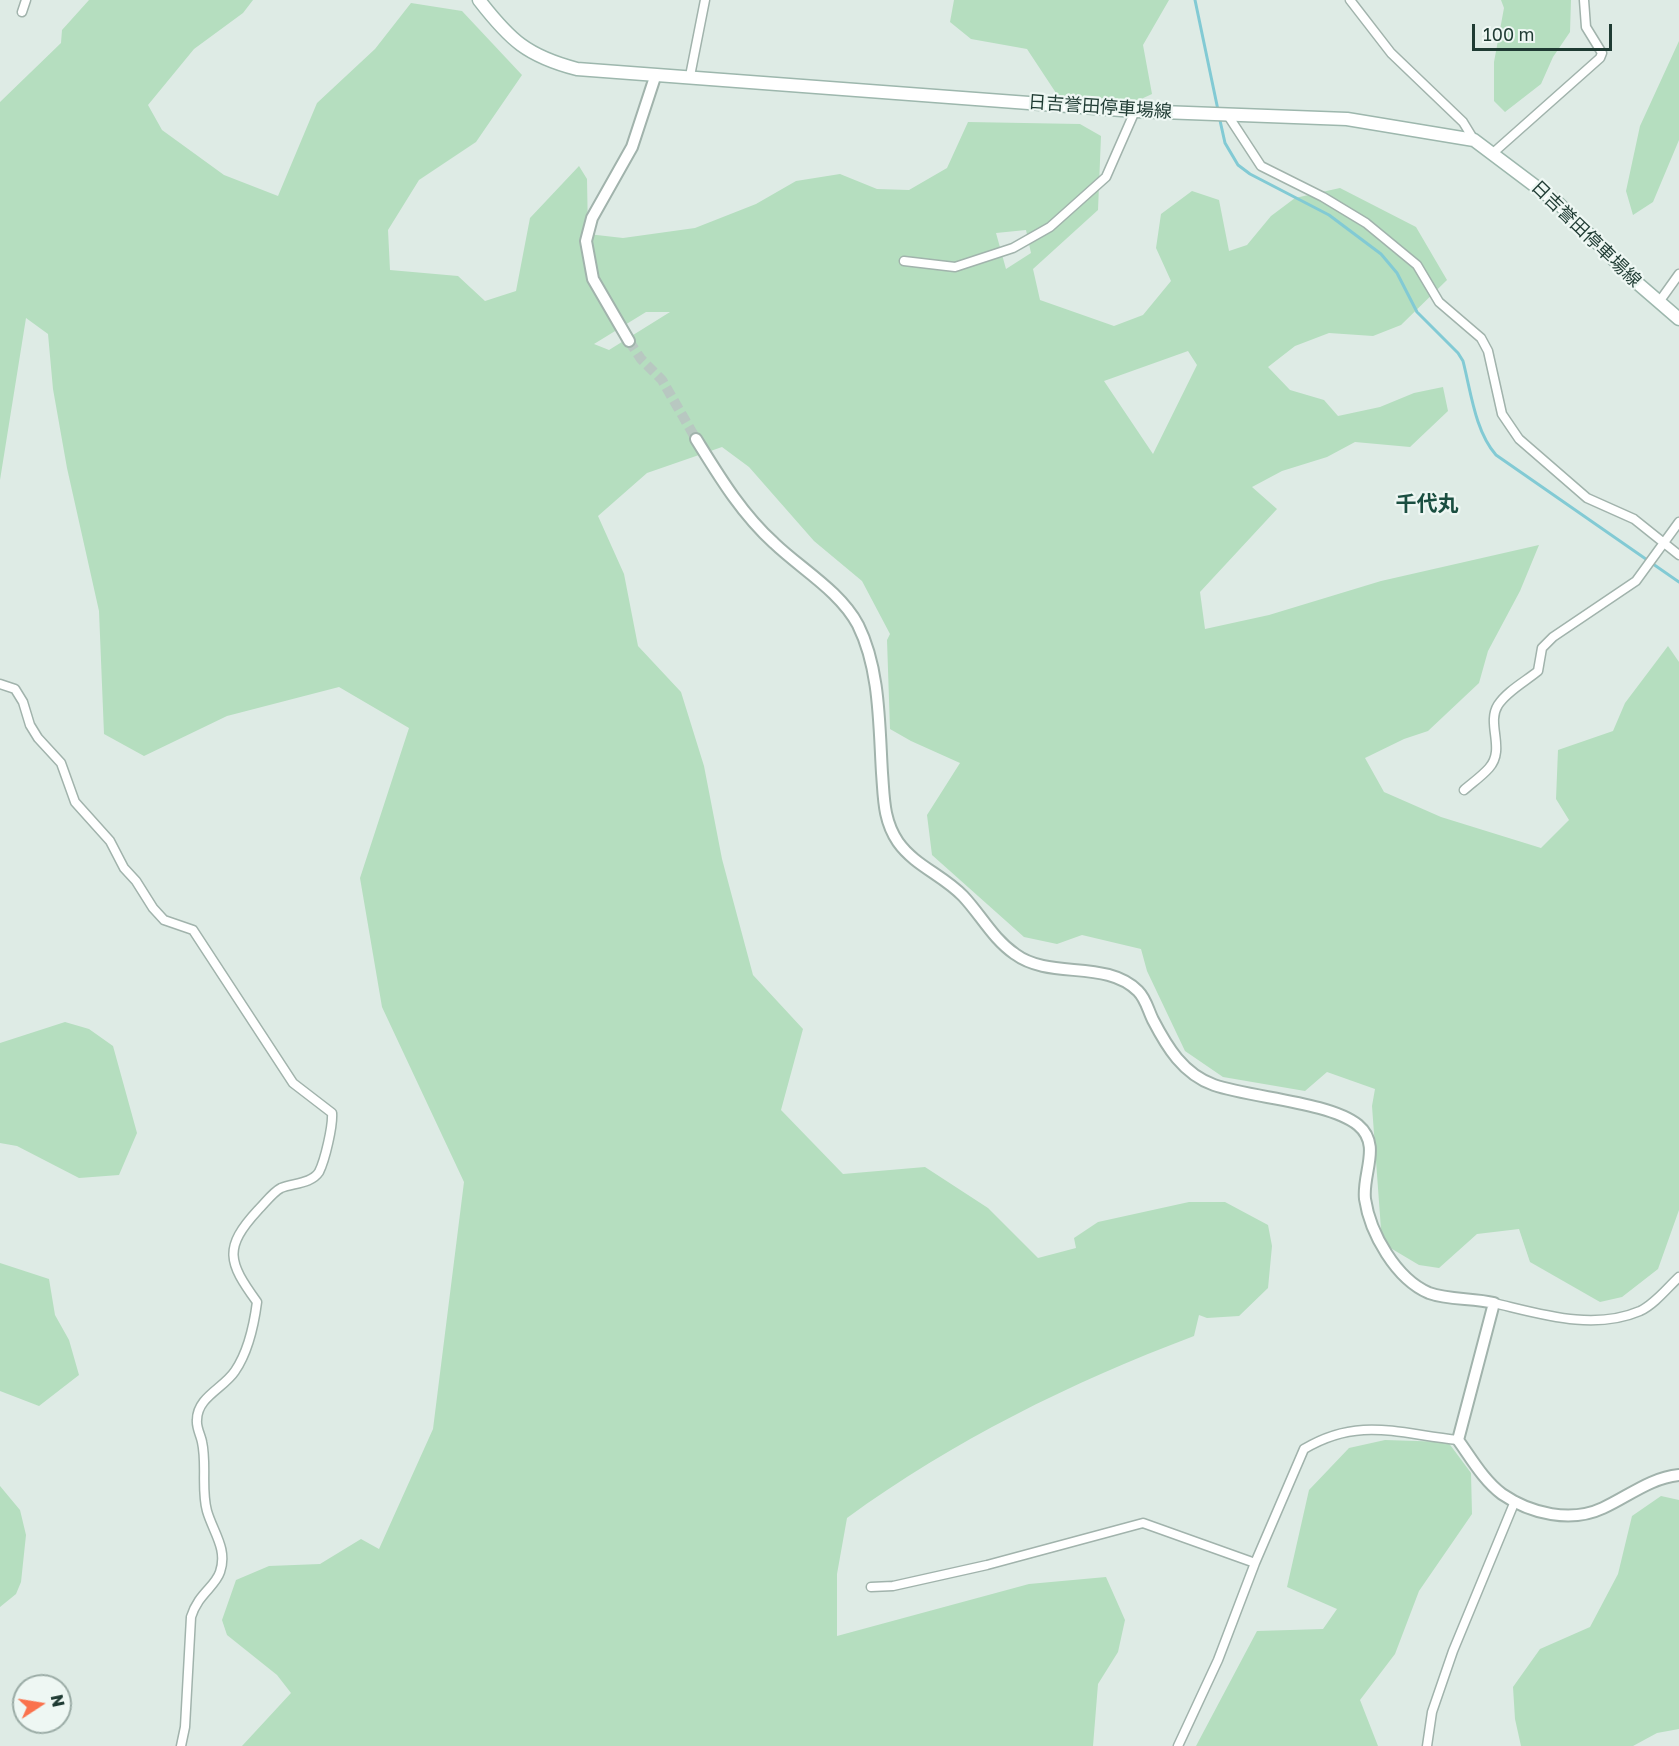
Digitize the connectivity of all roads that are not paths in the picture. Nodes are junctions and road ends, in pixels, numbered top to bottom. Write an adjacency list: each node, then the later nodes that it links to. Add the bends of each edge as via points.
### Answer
1 (26, 0): 6 (street)
2 (479, 0): 8 (main road, 日吉誉田停車場線, via 502,31 526,50 554,63)
3 (705, 0): 7 (street)
4 (1350, 0): 11 (street, via 1391,53 1463,122)
5 (1584, 0): 12 (street, via 1587,27 1602,52 1600,58)
6 (22, 12)
7 (690, 76): 8 (main road, 日吉誉田停車場線); 9 (main road, 日吉誉田停車場線)
8 (655, 77): 17 (street, via 632,147 592,218 586,242 593,279)
9 (1134, 111): 10 (main road, 日吉誉田停車場線); 13 (street, via 1106,177 1050,227 1013,248 955,267)
10 (1227, 114): 11 (main road, 日吉誉田停車場線, via 1347,119); 20 (street, via 1261,166 1366,223 1417,265 1439,302 1481,338 1488,351 1502,414 1519,439 1587,498 1634,519)
11 (1474, 140): 12 (main road, 日吉誉田停車場線)
12 (1494, 153): 15 (main road, 日吉誉田停車場線, via 1558,204)
13 (904, 261)
14 (1679, 273): 15 (street)
15 (1659, 302): 16 (main road, 日吉誉田停車場線)
16 (1679, 319)
17 (629, 341)
18 (696, 439): 25 (street, via 744,511 856,622 869,652 874,677 884,807 897,840 913,860 962,895 1018,957 1044,966 1113,977 1139,992 1175,1057 1212,1084 1339,1113 1355,1123 1369,1142 1371,1161 1365,1196 1369,1213 1399,1271 1431,1294)
19 (1679, 522): 20 (street)
20 (1663, 542): 21 (street); 23 (street, via 1636,581 1542,648 1538,671 1498,705 1493,720 1496,755 1490,768)
21 (1679, 555)
22 (0, 684): 31 (street, via 15,689 38,738 61,763 75,802 111,842 153,908 164,920 193,930 293,1083 332,1113 319,1172 311,1179 279,1189 236,1238 232,1258 242,1282 257,1302 243,1358 233,1374 206,1400 196,1420 205,1468 206,1509 223,1550 220,1573 195,1603 191,1617)
23 (1464, 790)
24 (1679, 1277): 25 (street, via 1641,1311 1601,1319 1566,1320)
25 (1494, 1303): 26 (street)
26 (1458, 1440): 28 (street, via 1497,1489); 29 (street, via 1363,1428 1323,1438 1304,1449)
27 (1679, 1475): 28 (street, via 1661,1477 1602,1509 1577,1516 1547,1514)
28 (1515, 1501): 33 (street, via 1453,1651 1432,1712)
29 (1255, 1563): 30 (street, via 1143,1523 987,1565 893,1586); 32 (street, via 1218,1660)
30 (871, 1587)
31 (181, 1746)
32 (1178, 1746)
33 (1427, 1746)

